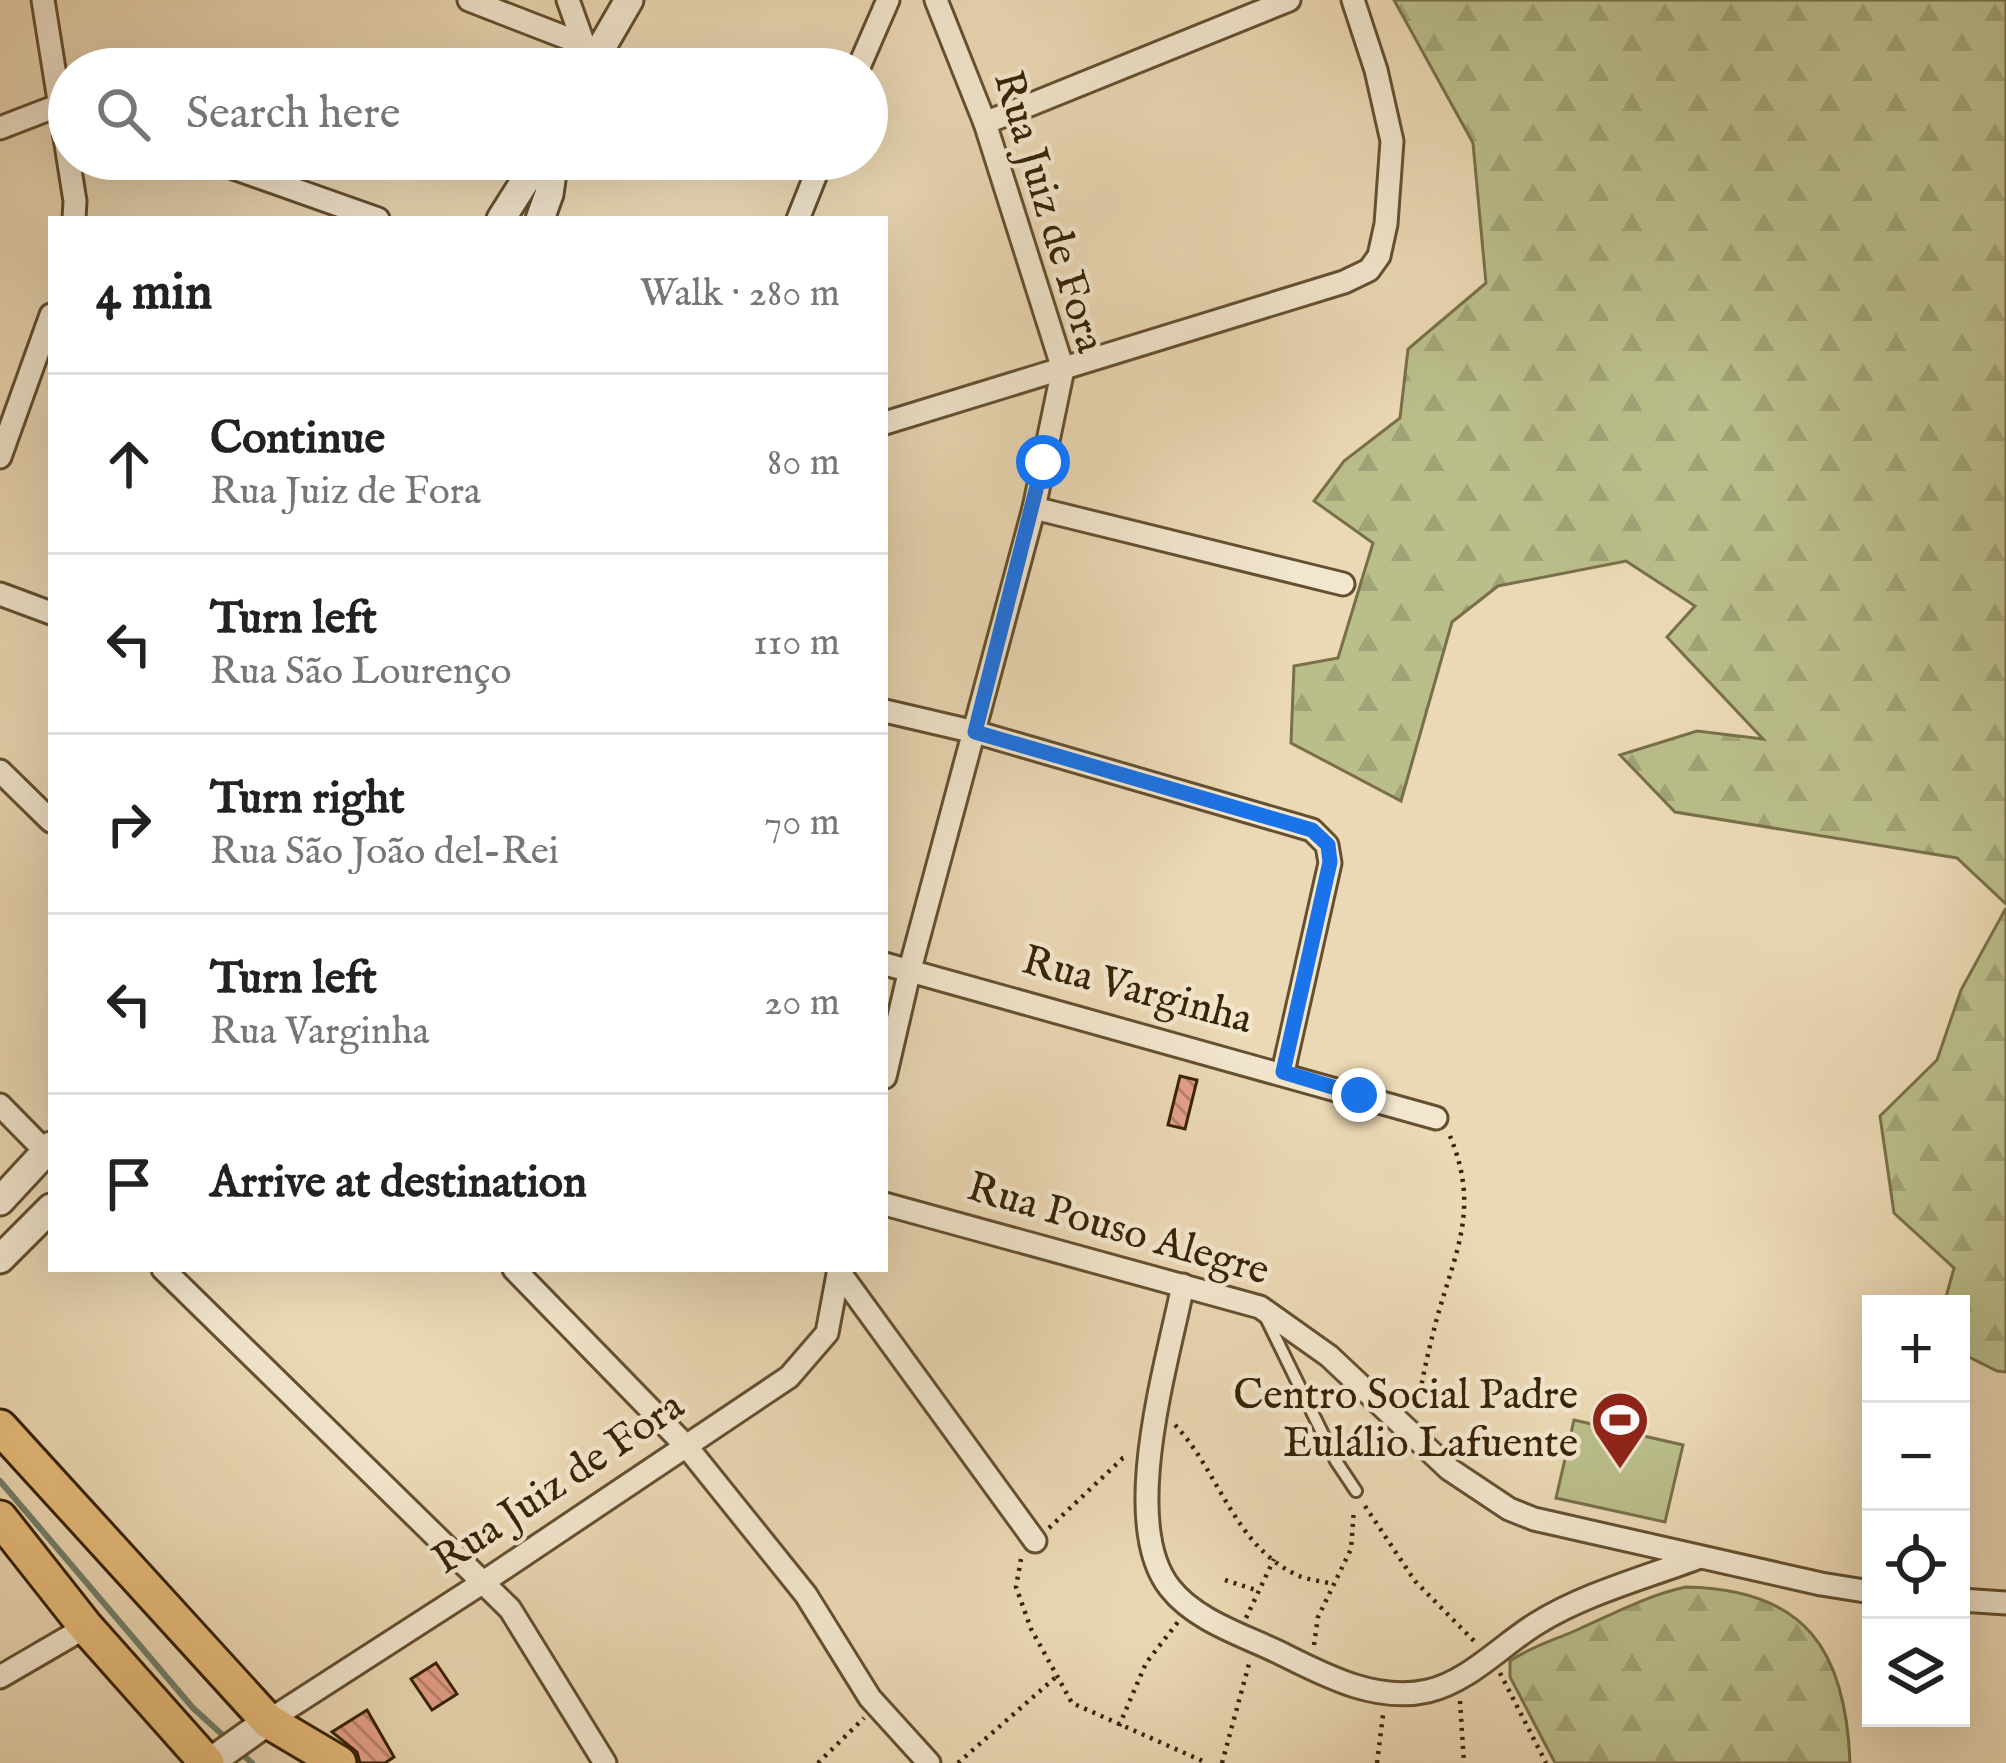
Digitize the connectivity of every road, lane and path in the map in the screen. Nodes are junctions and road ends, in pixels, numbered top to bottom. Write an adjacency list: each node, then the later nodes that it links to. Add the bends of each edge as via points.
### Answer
1 (44, 0): 9 (street)
2 (469, 0): 10 (street)
3 (568, 0): 11 (street)
4 (629, 0): 12 (street)
5 (888, 0): 13 (street)
6 (937, 0): 15 (street, Rua Juiz de Fora)
7 (1289, 0): 15 (street)
8 (1353, 0): 28 (street, via 1392,141 1386,224 1369,270)
9 (52, 48)
10 (577, 48)
11 (588, 48)
12 (594, 48)
13 (867, 48)
14 (48, 113): 16 (street)
15 (985, 123): 28 (street, Rua Juiz de Fora)
16 (0, 128)
17 (72, 180): 22 (street)
18 (268, 180): 23 (street)
19 (525, 180): 24 (street)
20 (551, 180): 25 (street)
21 (814, 180): 26 (street)
22 (74, 216)
23 (370, 216)
24 (503, 216)
25 (541, 216)
26 (799, 216)
27 (45, 349): 30 (street)
28 (1063, 369): 29 (street); 31 (street, Rua Juiz de Fora)
29 (888, 422)
30 (0, 458)
31 (1034, 508): 32 (street); 36 (street, Rua Juiz de Fora)
32 (1343, 584)
33 (0, 594): 34 (street)
34 (48, 612)
35 (888, 712): 36 (street)
36 (975, 732): 40 (street, Rua Juiz de Fora); 42 (street, via 1312,830 1328,845)
37 (0, 771): 38 (street)
38 (48, 818)
39 (888, 965): 40 (street, Rua Varginha)
40 (910, 969): 41 (street, Rua Juiz de Fora); 42 (street, Rua Varginha)
41 (888, 1064)
42 (1283, 1072): 44 (street, Rua Varginha)
43 (0, 1105): 45 (street)
44 (1436, 1118): 59 (path, via 1462,1175 1462,1232)
45 (48, 1150)
46 (48, 1154): 47 (street)
47 (0, 1201)
48 (888, 1205): 55 (street, Rua Pouso Alegre)
49 (48, 1211): 50 (street)
50 (0, 1259)
51 (166, 1272): 68 (street)
52 (517, 1272): 60 (street)
53 (840, 1272): 60 (street, Rua Juiz de Fora, via 827,1333 789,1377)
54 (841, 1272): 64 (street)
55 (1183, 1285): 56 (street, Rua Pouso Alegre); 57 (street)
56 (1260, 1307): 59 (street, Rua Pouso Alegre, via 1320,1349); 62 (lane)
57 (1159, 1408): 61 (street); 66 (path, via 1202,1455 1258,1549)
58 (0, 1427): 85 (main road)
59 (1413, 1435): 65 (street, Rua Pouso Alegre, via 1509,1509)
60 (687, 1447): 68 (street, Rua Juiz de Fora); 84 (street, via 806,1595)
61 (1151, 1453): 64 (path, via 1123,1458); 74 (street, via 1153,1558)
62 (1356, 1491): 69 (path, via 1351,1549); 78 (path, via 1415,1581)
63 (0, 1518): 76 (main road)
64 (1035, 1540): 80 (path, via 1019,1562 1016,1588)
65 (1697, 1558): 70 (street, Rua Pouso Alegre); 78 (street, via 1538,1622)
66 (1274, 1559): 69 (path, via 1297,1576); 71 (path)
67 (1225, 1580): 71 (path)
68 (482, 1583): 85 (street, Rua Juiz de Fora); 89 (street, via 510,1609)
69 (1333, 1584): 79 (path)
70 (1862, 1590)
71 (1259, 1591): 75 (path)
72 (1970, 1601): 73 (street)
73 (2006, 1604)
74 (1190, 1608): 77 (street); 86 (path, via 1146,1663)
75 (1245, 1620)
76 (86, 1627): 81 (street); 87 (main road)
77 (1257, 1642): 79 (street); 94 (path)
78 (1489, 1656): 82 (street); 97 (path)
79 (1308, 1667): 83 (street)
80 (1057, 1676): 86 (path, via 1072,1702); 92 (path)
81 (0, 1677)
82 (1459, 1678): 83 (street, via 1424,1692); 96 (path)
83 (1386, 1691): 95 (path)
84 (877, 1706): 90 (path); 91 (street)
85 (268, 1721): 87 (street); 88 (main road)
86 (1118, 1726): 93 (path)
87 (216, 1757)
88 (339, 1763)
89 (605, 1763)
90 (818, 1763)
91 (928, 1763)
92 (958, 1763)
93 (1207, 1763)
94 (1222, 1763)
95 (1377, 1763)
96 (1464, 1763)
97 (1546, 1763)

